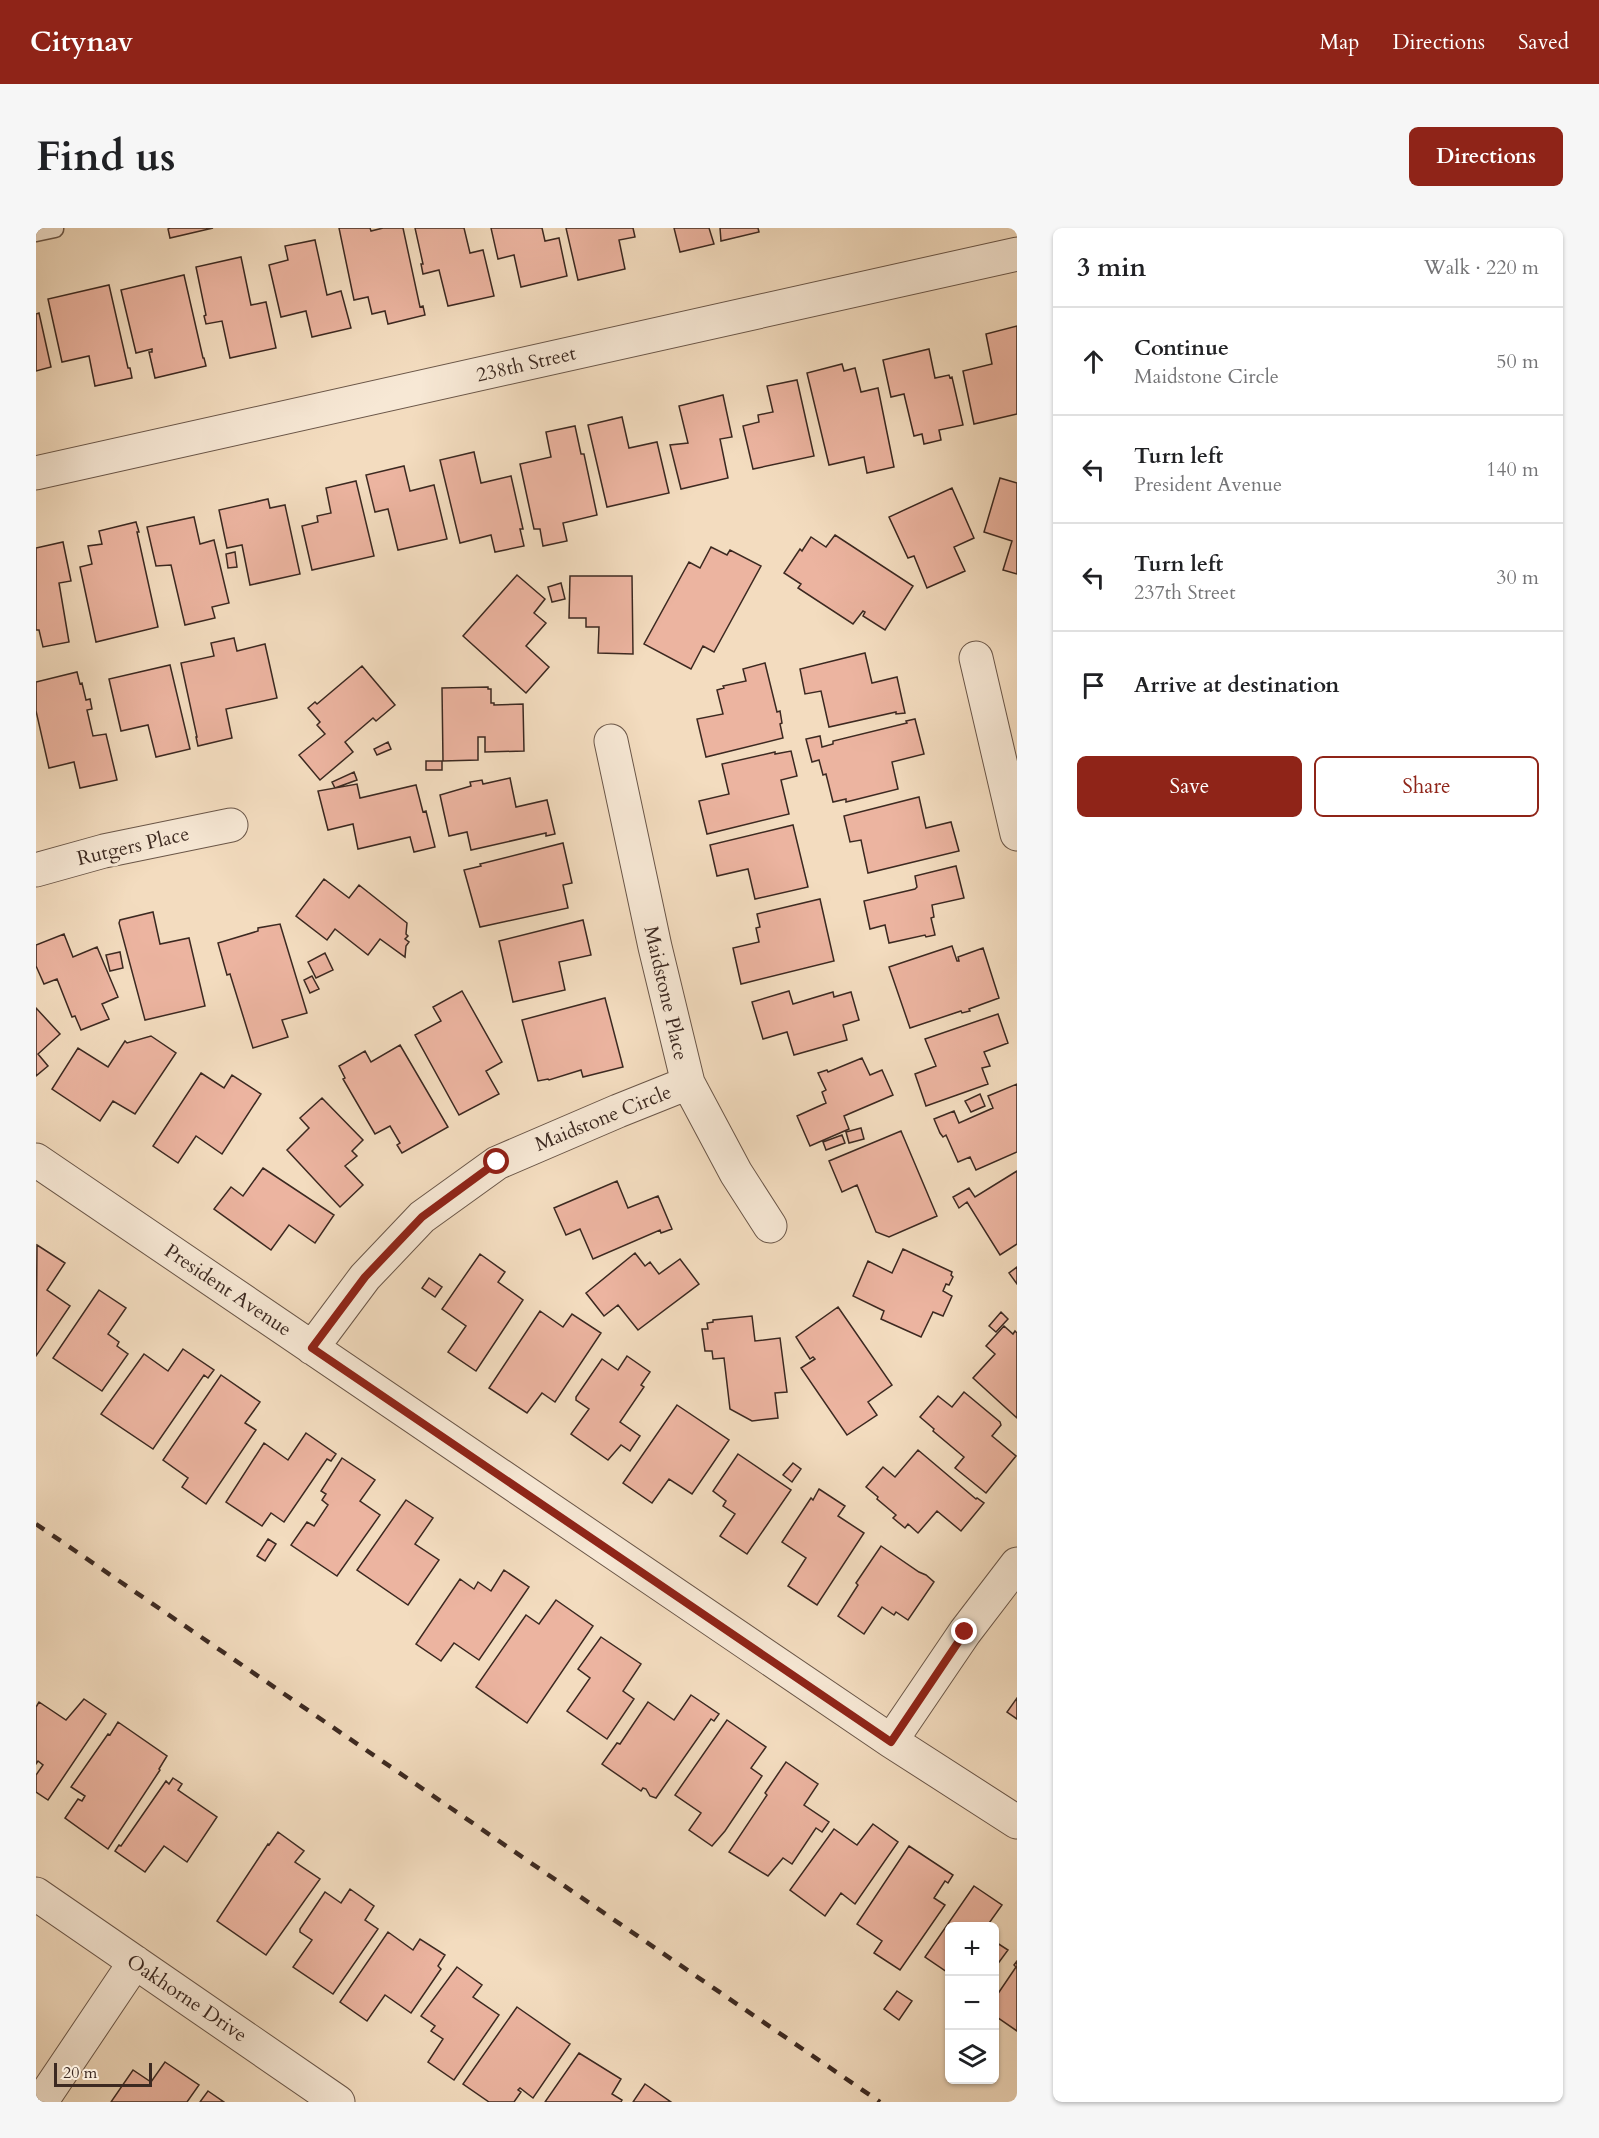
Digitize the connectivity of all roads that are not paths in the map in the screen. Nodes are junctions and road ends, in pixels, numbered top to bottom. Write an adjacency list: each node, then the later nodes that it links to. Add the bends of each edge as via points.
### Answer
1 (55, 229): 2 (lane)
2 (36, 233)
3 (1017, 254): 4 (street, 238th Street)
4 (36, 473)
5 (976, 658): 8 (street)
6 (611, 741): 10 (street, Maidstone Place)
7 (231, 825): 9 (street, Rutgers Place, via 104,851)
8 (1017, 834)
9 (36, 870)
10 (688, 1083): 12 (street, Maidstone Place, via 736,1173); 13 (street, Maidstone Circle, via 497,1162 422,1217 365,1277)
11 (36, 1160): 13 (street, President Avenue)
12 (770, 1226)
13 (312, 1348): 15 (street, President Avenue)
14 (1017, 1563): 15 (street)
15 (891, 1742): 16 (street, President Avenue)
16 (1017, 1822)
17 (36, 1894): 18 (street, Oakhorne Drive)
18 (135, 1962): 19 (street); 20 (street, Oakhorne Drive)
19 (41, 2102)
20 (338, 2102)

